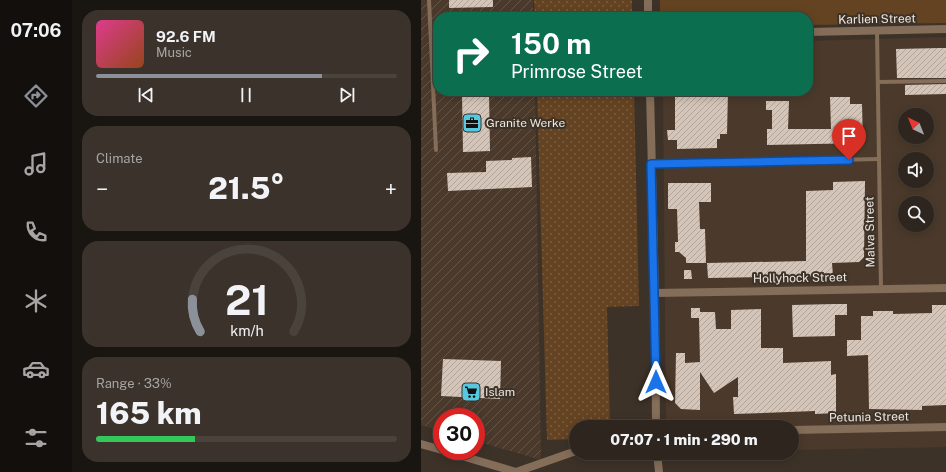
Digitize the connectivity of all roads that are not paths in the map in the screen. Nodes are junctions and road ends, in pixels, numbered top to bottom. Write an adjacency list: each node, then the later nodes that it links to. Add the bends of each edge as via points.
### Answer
1 (429, 0): 9 (lane)
2 (648, 0): 3 (street)
3 (648, 12)
4 (946, 29): 5 (street, Karlien Street)
5 (877, 30): 6 (street, Karlien Street); 8 (lane, Malva Street)
6 (813, 32)
7 (946, 81): 8 (lane)
8 (878, 82): 13 (lane, Malva Street)
9 (433, 86)
10 (433, 96): 12 (lane)
11 (650, 96): 14 (street)
12 (436, 150)
13 (879, 159): 14 (lane); 15 (lane, Malva Street)
14 (651, 164): 17 (street)
15 (881, 288): 16 (street, Hollyhock Street); 17 (street, Hollyhock Street)
16 (946, 288)
17 (655, 294): 18 (street)
18 (656, 420)
19 (946, 427): 20 (street, Petunia Street)
20 (799, 430)
21 (421, 444): 22 (street)
22 (433, 448)
23 (569, 453): 26 (street)
24 (474, 460): 26 (street)
25 (658, 460): 27 (street)
26 (516, 472)
27 (659, 472)

